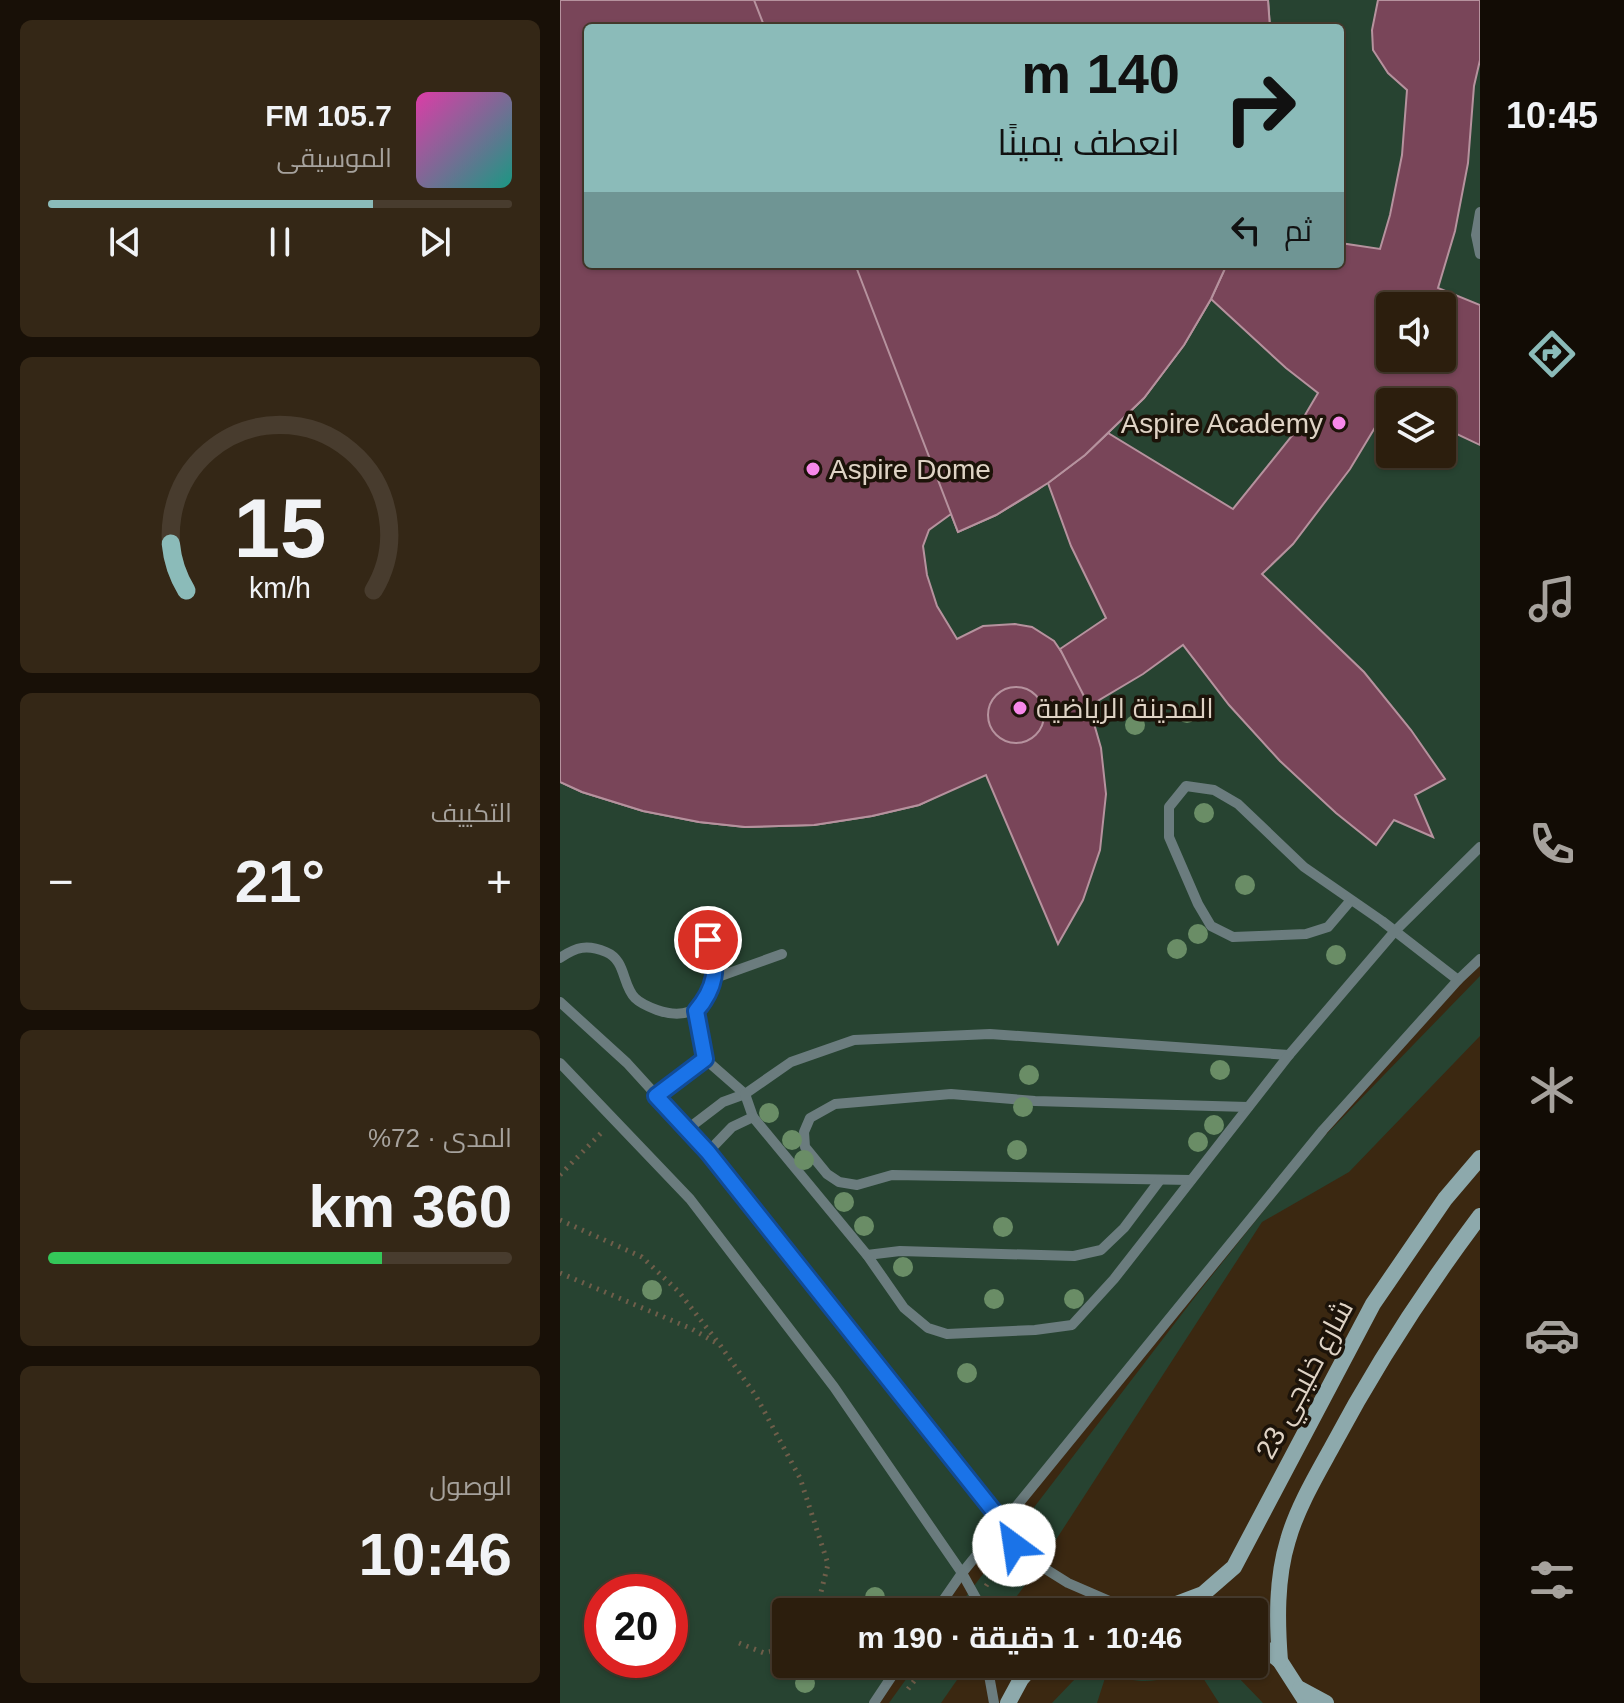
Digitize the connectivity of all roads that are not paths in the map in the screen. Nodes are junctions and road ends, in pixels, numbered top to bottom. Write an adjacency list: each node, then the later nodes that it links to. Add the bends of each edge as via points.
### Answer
1 (1480, 212): 2 (lane)
2 (1480, 254)
3 (1480, 847): 6 (lane)
4 (1351, 900): 4 (lane, via 1304,867 1238,804 1214,790 1186,786 1169,807 1169,837 1211,926 1233,937 1306,934 1328,927); 6 (lane)
5 (691, 920): 10 (lane, via 708,940)
6 (1395, 931): 11 (lane); 14 (lane)
7 (782, 954): 10 (lane)
8 (560, 958): 13 (lane, via 575,948 609,953 618,961 633,997 646,1006 665,1013)
9 (1480, 959): 11 (lane)
10 (715, 978): 13 (lane)
11 (1458, 980): 28 (lane, via 1323,1130)
12 (560, 1002): 18 (lane)
13 (696, 1011): 15 (lane)
14 (1289, 1055): 17 (lane, via 990,1034 854,1040 791,1062); 19 (lane)
15 (705, 1059): 17 (lane); 18 (lane)
16 (560, 1063): 29 (lane, via 699,1210 834,1387)
17 (745, 1094): 20 (lane); 21 (lane, via 723,1102)
18 (656, 1096): 21 (lane)
19 (1248, 1107): 24 (lane, via 951,1094 835,1104 810,1118 804,1132 805,1147 827,1174 857,1185 892,1175); 25 (lane)
20 (753, 1117): 22 (lane, via 732,1127); 27 (lane)
21 (685, 1131): 22 (lane)
22 (708, 1152): 28 (lane)
23 (1480, 1158): 33 (main road, شارع خليجي 23, via 1373,1304 1234,1567)
24 (1160, 1180): 25 (lane); 27 (lane, via 1101,1250 1074,1256 900,1251)
25 (1191, 1180): 27 (lane, via 1072,1325 947,1334 928,1328 904,1308)
26 (1480, 1216): 35 (main road, شارع خليجي 23, via 1437,1273 1354,1405 1304,1503 1288,1540 1280,1580)
27 (867, 1255)
28 (1003, 1523): 29 (lane); 32 (lane, via 1014,1545 1036,1563)
29 (962, 1573): 30 (lane); 31 (lane)
30 (945, 1598)
31 (976, 1598)
32 (1099, 1598)
33 (1192, 1598)
34 (1268, 1651): 35 (main road)
35 (1280, 1661): 39 (main road)
36 (891, 1678): 40 (lane)
37 (990, 1678): 41 (lane)
38 (1022, 1678): 42 (main road)
39 (1304, 1696): 43 (main road)
40 (874, 1703)
41 (994, 1703)
42 (1008, 1703)
43 (1326, 1703)

